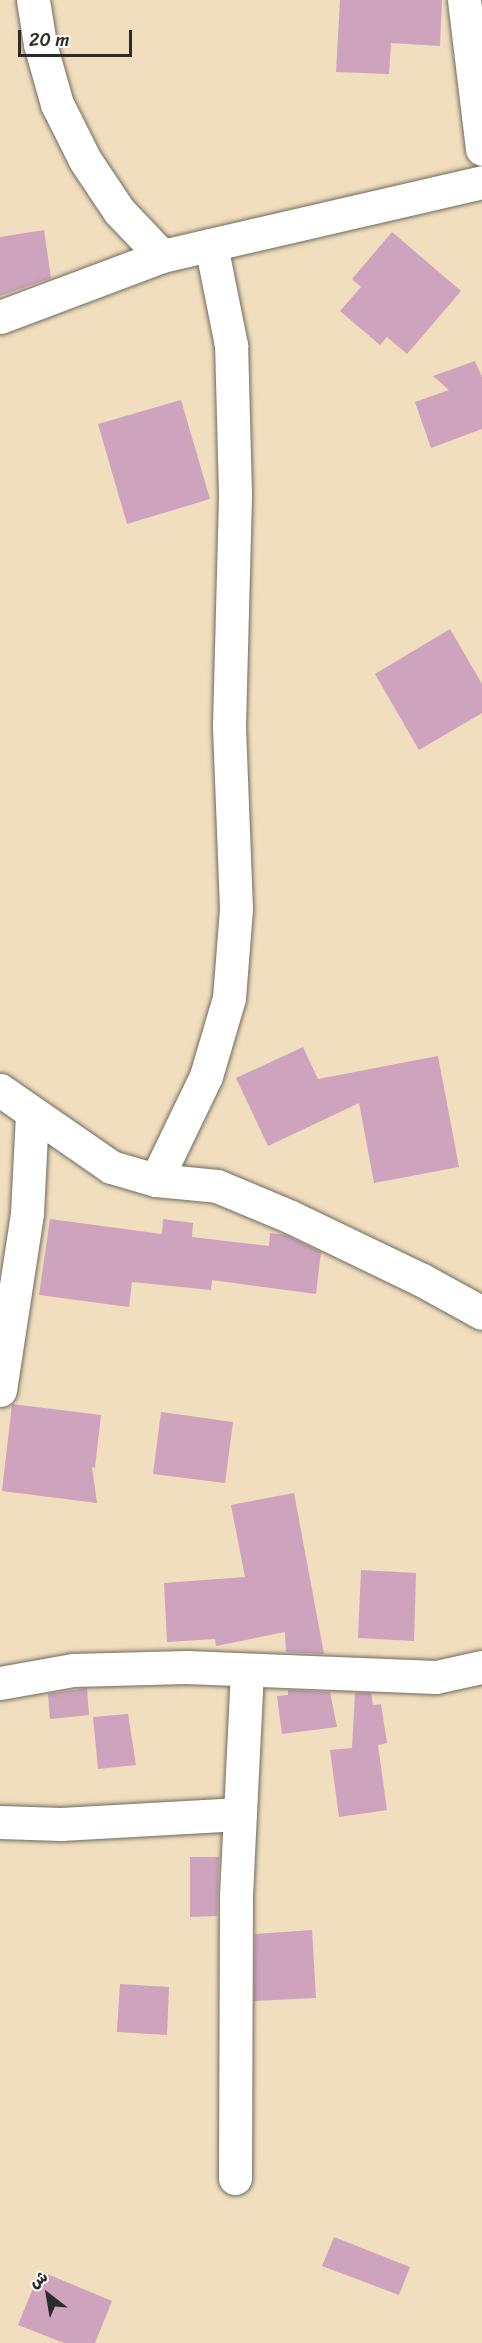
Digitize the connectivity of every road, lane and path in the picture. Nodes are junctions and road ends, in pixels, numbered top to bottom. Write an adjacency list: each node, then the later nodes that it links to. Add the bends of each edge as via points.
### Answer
1 (33, 0): 6 (street, via 40,44 57,104 85,160 119,211)
2 (464, 0): 3 (street)
3 (482, 150)
4 (482, 182): 5 (street)
5 (211, 245): 6 (street); 10 (street, via 231,345 235,494 229,725 236,909 229,998 206,1076)
6 (162, 256): 7 (street)
7 (0, 317)
8 (0, 1090): 9 (street)
9 (32, 1113): 10 (street, via 111,1167); 12 (street, via 27,1213)
10 (156, 1180): 11 (street, via 217,1186 291,1217)
11 (482, 1313)
12 (0, 1390)
13 (482, 1667): 14 (street, via 436,1677)
14 (247, 1670): 15 (street, via 73,1670); 16 (street)
15 (0, 1683)
16 (240, 1814): 17 (street, via 62,1824); 18 (street)
17 (0, 1822)
18 (235, 2178)

